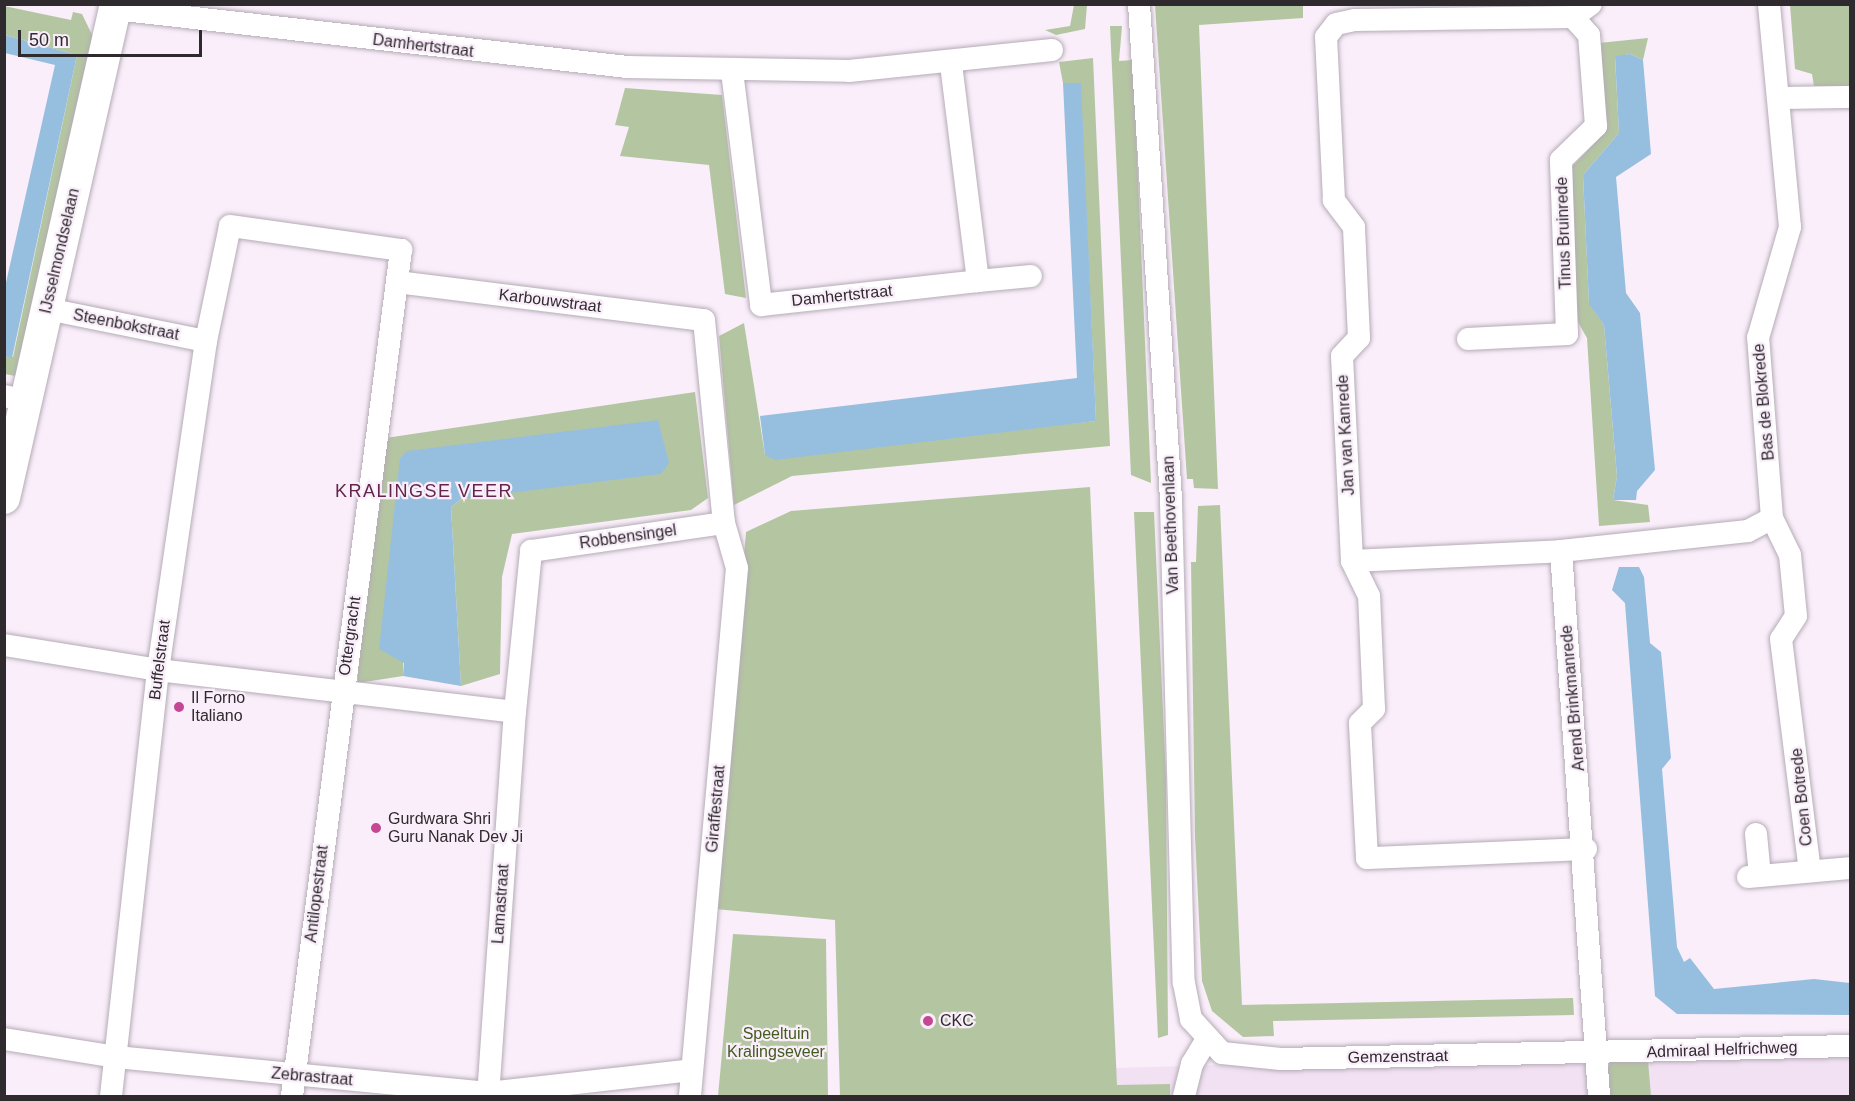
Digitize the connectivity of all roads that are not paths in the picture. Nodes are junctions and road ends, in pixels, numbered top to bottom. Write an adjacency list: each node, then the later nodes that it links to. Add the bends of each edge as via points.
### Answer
1 (1139, 4): 32 (street, Van Beethovenlaan, via 1172,502 1185,1002)
2 (1592, 4): 5 (street)
3 (1769, 4): 10 (street, Bas de Blokrede)
4 (115, 7): 8 (street, Damhertstraat, via 565,63); 14 (street, IJsselmondselaan)
5 (1573, 17): 15 (street, Tinus Bruinrede, via 1589,35 1593,53 1596,126 1561,160 1567,334); 22 (street, Jan van Kanrede, via 1355,20 1336,24 1326,37 1334,200 1354,227 1359,338 1342,356)
6 (1052, 50): 7 (street, Damhertstraat)
7 (951, 63): 8 (street, Damhertstraat, via 849,71); 12 (street)
8 (732, 71): 12 (street, Damhertstraat, via 761,305)
9 (1851, 97): 10 (street)
10 (1778, 98): 19 (street, Bas de Blokrede, via 1790,227 1758,338)
11 (1032, 276): 12 (street, Damhertstraat)
12 (978, 281)
13 (397, 282): 16 (street, Buffelstraat, via 401,250 230,226); 20 (street, Karbouwstraat, via 704,320); 25 (street, Ottergracht)
14 (47, 309): 16 (street, Steenbokstraat); 17 (street, IJsselmondselaan)
15 (1468, 339)
16 (206, 341): 24 (street, Buffelstraat)
17 (16, 398): 18 (street, IJsselmondselaan)
18 (4, 498)
19 (1772, 519): 21 (street, via 1748,531); 30 (street, Coen Botrede, via 1790,555 1796,616 1781,639)
20 (724, 523): 26 (street, Robbensingel, via 531,551); 36 (street, Giraffestraat, via 737,568)
21 (1561, 551): 22 (street); 28 (street, Arend Brinkmanrede)
22 (1352, 561): 28 (street, Jan van Kanrede, via 1369,596 1374,709 1360,723 1367,858)
23 (4, 645): 24 (street)
24 (158, 670): 25 (street); 35 (street, Buffelstraat)
25 (342, 692): 26 (street, Ottergracht); 37 (street, Antilopestraat)
26 (515, 712): 38 (street, Lamastraat)
27 (1756, 834): 30 (street, via 1754,877)
28 (1586, 849): 34 (street, Arend Brinkmanrede)
29 (1851, 868): 30 (street)
30 (1810, 871)
31 (4, 1039): 35 (street, Zebrastraat)
32 (1206, 1041): 34 (street, Gemzenstraat, via 1237,1057 1281,1059); 41 (street, via 1192,1064)
33 (1851, 1046): 34 (street, Admiraal Helfrichweg)
34 (1594, 1053): 42 (street, Arend Brinkmanrede)
35 (116, 1057): 37 (street, Zebrastraat); 39 (street, Buffelstraat)
36 (693, 1070): 38 (street, Zebrastraat); 40 (street, Giraffestraat)
37 (293, 1086): 38 (street, Zebrastraat)
38 (488, 1095)
39 (111, 1096)
40 (690, 1096)
41 (1184, 1096)
42 (1599, 1096)

